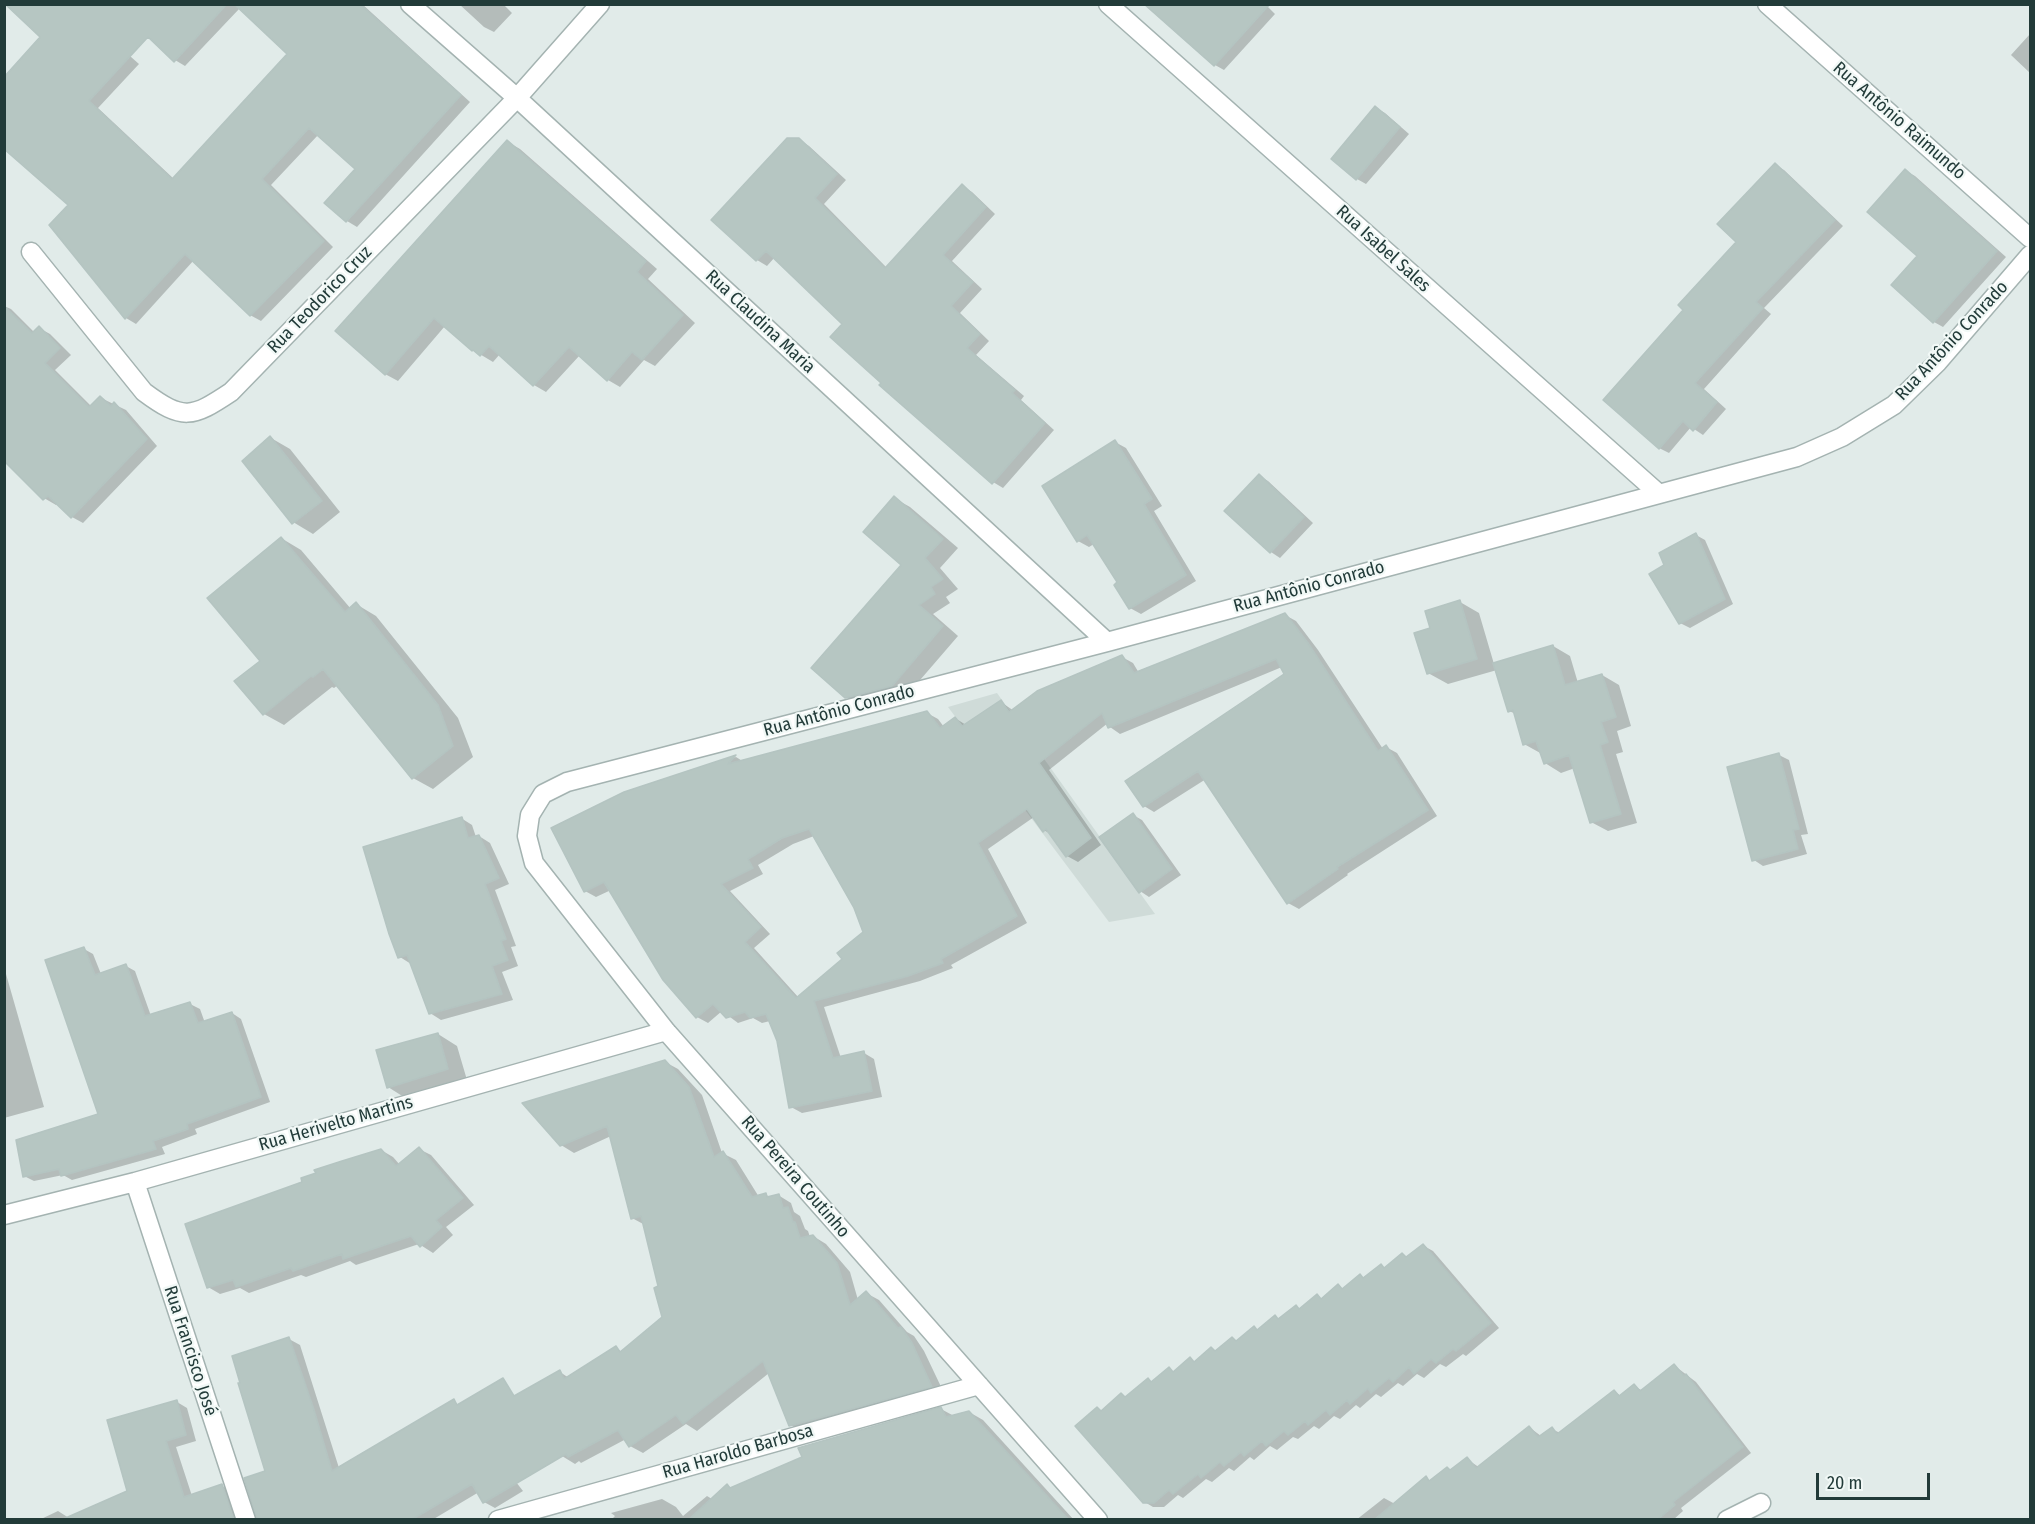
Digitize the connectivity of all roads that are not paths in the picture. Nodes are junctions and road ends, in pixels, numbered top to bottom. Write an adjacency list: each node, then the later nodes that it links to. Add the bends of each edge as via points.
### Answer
1 (410, 4): 5 (street, Rua Claudina Maria)
2 (600, 4): 5 (street, Rua Teodorico Cruz)
3 (1108, 4): 9 (street, Rua Isabel Sales)
4 (1767, 4): 6 (street, Rua Antônio Raimundo)
5 (517, 98): 7 (street, Rua Teodorico Cruz, via 231,392 206,409 186,414 166,408 144,392); 10 (street, Rua Claudina Maria)
6 (2031, 238)
7 (31, 252)
8 (2031, 255): 9 (street, Rua Antônio Conrado, via 1938,362 1894,405 1842,437 1797,457)
9 (1658, 493): 10 (street, Rua Antônio Conrado)
10 (1107, 642): 11 (street, Rua Antônio Conrado, via 567,782 543,794)
11 (530, 815): 12 (street, Rua Pereira Coutinho, via 527,836 534,863)
12 (666, 1031): 13 (street, Rua Herivelto Martins); 15 (street, Rua Pereira Coutinho)
13 (135, 1182): 14 (street, Rua Herivelto Martins); 17 (street, Rua Francisco José)
14 (4, 1215)
15 (979, 1385): 18 (street, Rua Haroldo Barbosa); 19 (street, Rua Pereira Coutinho)
16 (1761, 1503): 20 (street)
17 (246, 1520)
18 (498, 1520)
19 (1098, 1520)
20 (1727, 1520)

